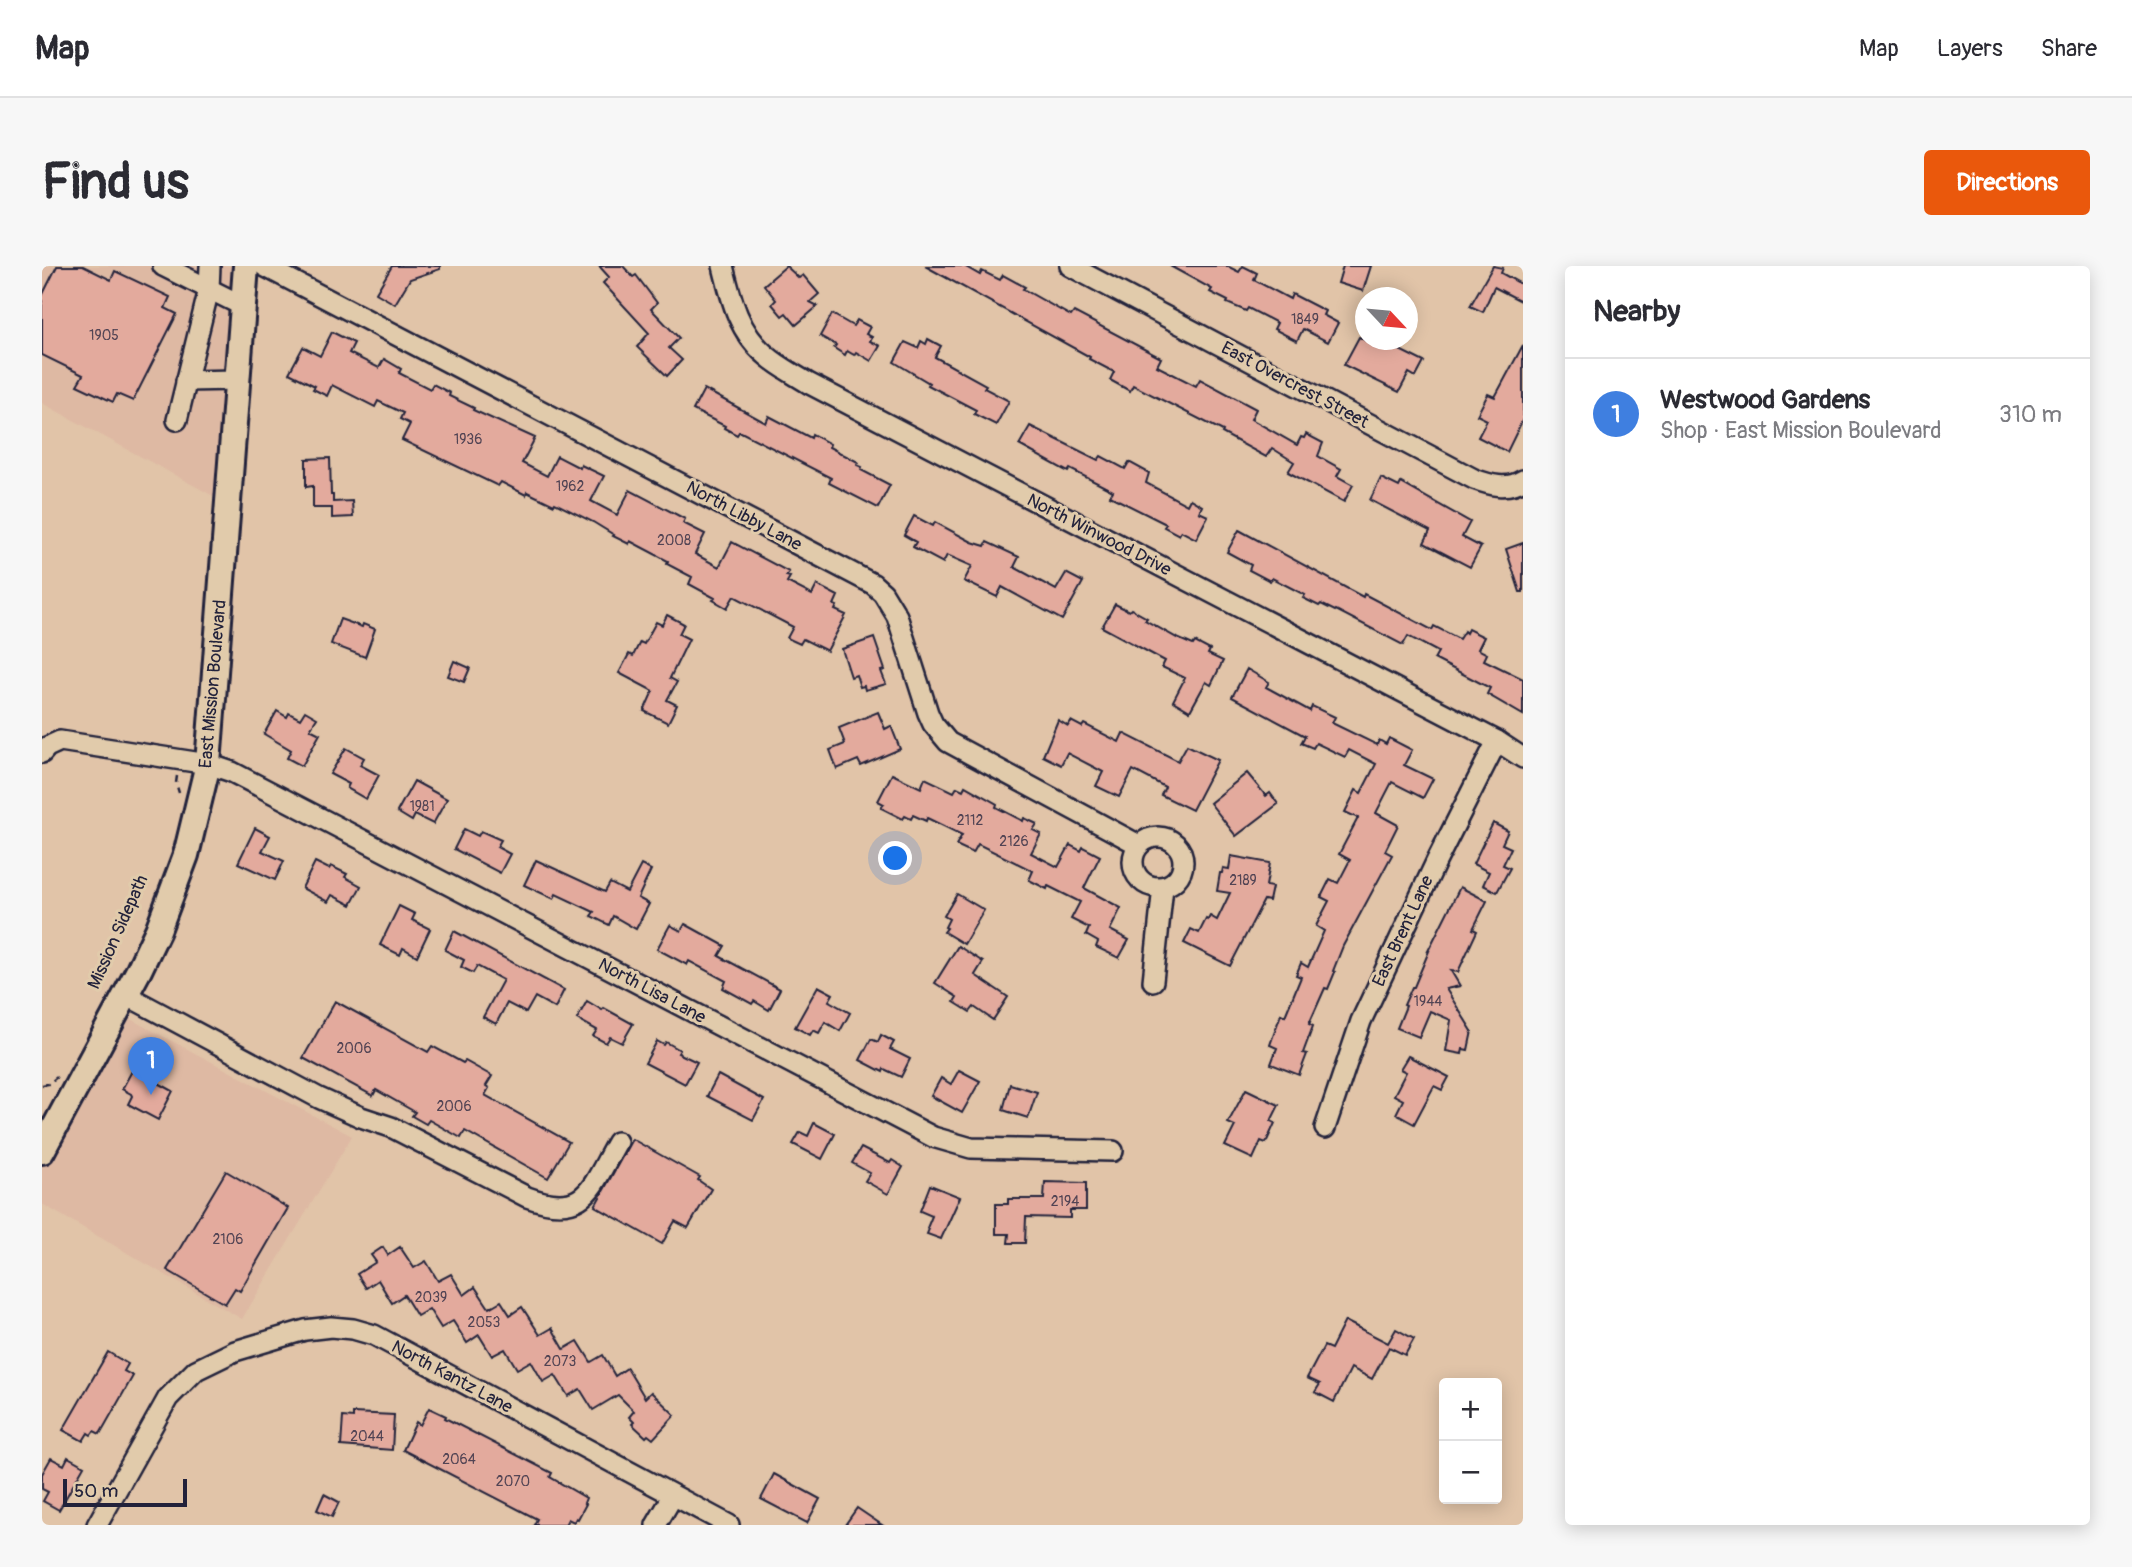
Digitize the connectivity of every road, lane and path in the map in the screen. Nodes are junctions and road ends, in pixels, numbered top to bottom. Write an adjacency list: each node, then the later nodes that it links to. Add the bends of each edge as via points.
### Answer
1 (163, 266): 7 (street)
2 (210, 266): 7 (street)
3 (246, 266): 8 (main road, East Mission Boulevard)
4 (264, 266): 19 (street, North Libby Lane, via 873,584 897,616 928,713 948,742)
5 (723, 266): 13 (street, North Winwood Drive, via 741,325 765,355 808,383)
6 (1070, 266): 12 (street, East Overcrest Street, via 1474,479 1494,486)
7 (209, 289): 8 (street); 10 (street)
8 (243, 306): 9 (main road, East Mission Boulevard)
9 (237, 380): 10 (street); 16 (main road, East Mission Boulevard)
10 (186, 381): 11 (street)
11 (177, 420)
12 (1523, 480)
13 (1497, 741): 15 (street, North Winwood Drive); 26 (street, East Brent Lane, via 1360,1021)
14 (42, 752): 16 (street, North Lisa Lane, via 60,741)
15 (1523, 758)
16 (208, 764): 22 (main road, East Mission Boulevard, via 186,855 158,930); 29 (street, North Lisa Lane, via 232,772 933,1137 971,1148)
17 (177, 771): 18 (path)
18 (180, 797)
19 (1139, 845): 20 (street, via 1133,859 1136,874 1147,885); 20 (street, via 1161,837 1180,849 1181,872)
20 (1163, 887): 21 (street)
21 (1153, 981)
22 (126, 995): 25 (main road, East Mission Boulevard); 27 (street, via 319,1098 391,1127 545,1204 579,1201 587,1195)
23 (62, 1069): 24 (path)
24 (42, 1085)
25 (49, 1123): 28 (main road, East Mission Boulevard)
26 (1325, 1129)
27 (617, 1142)
28 (42, 1151)
29 (1113, 1151)
30 (673, 1496): 31 (street, North Kantz Lane, via 374,1335 331,1327 305,1330 235,1352 196,1370 168,1398); 32 (street); 33 (street, North Kantz Lane)
31 (97, 1525)
32 (656, 1525)
33 (729, 1525)

